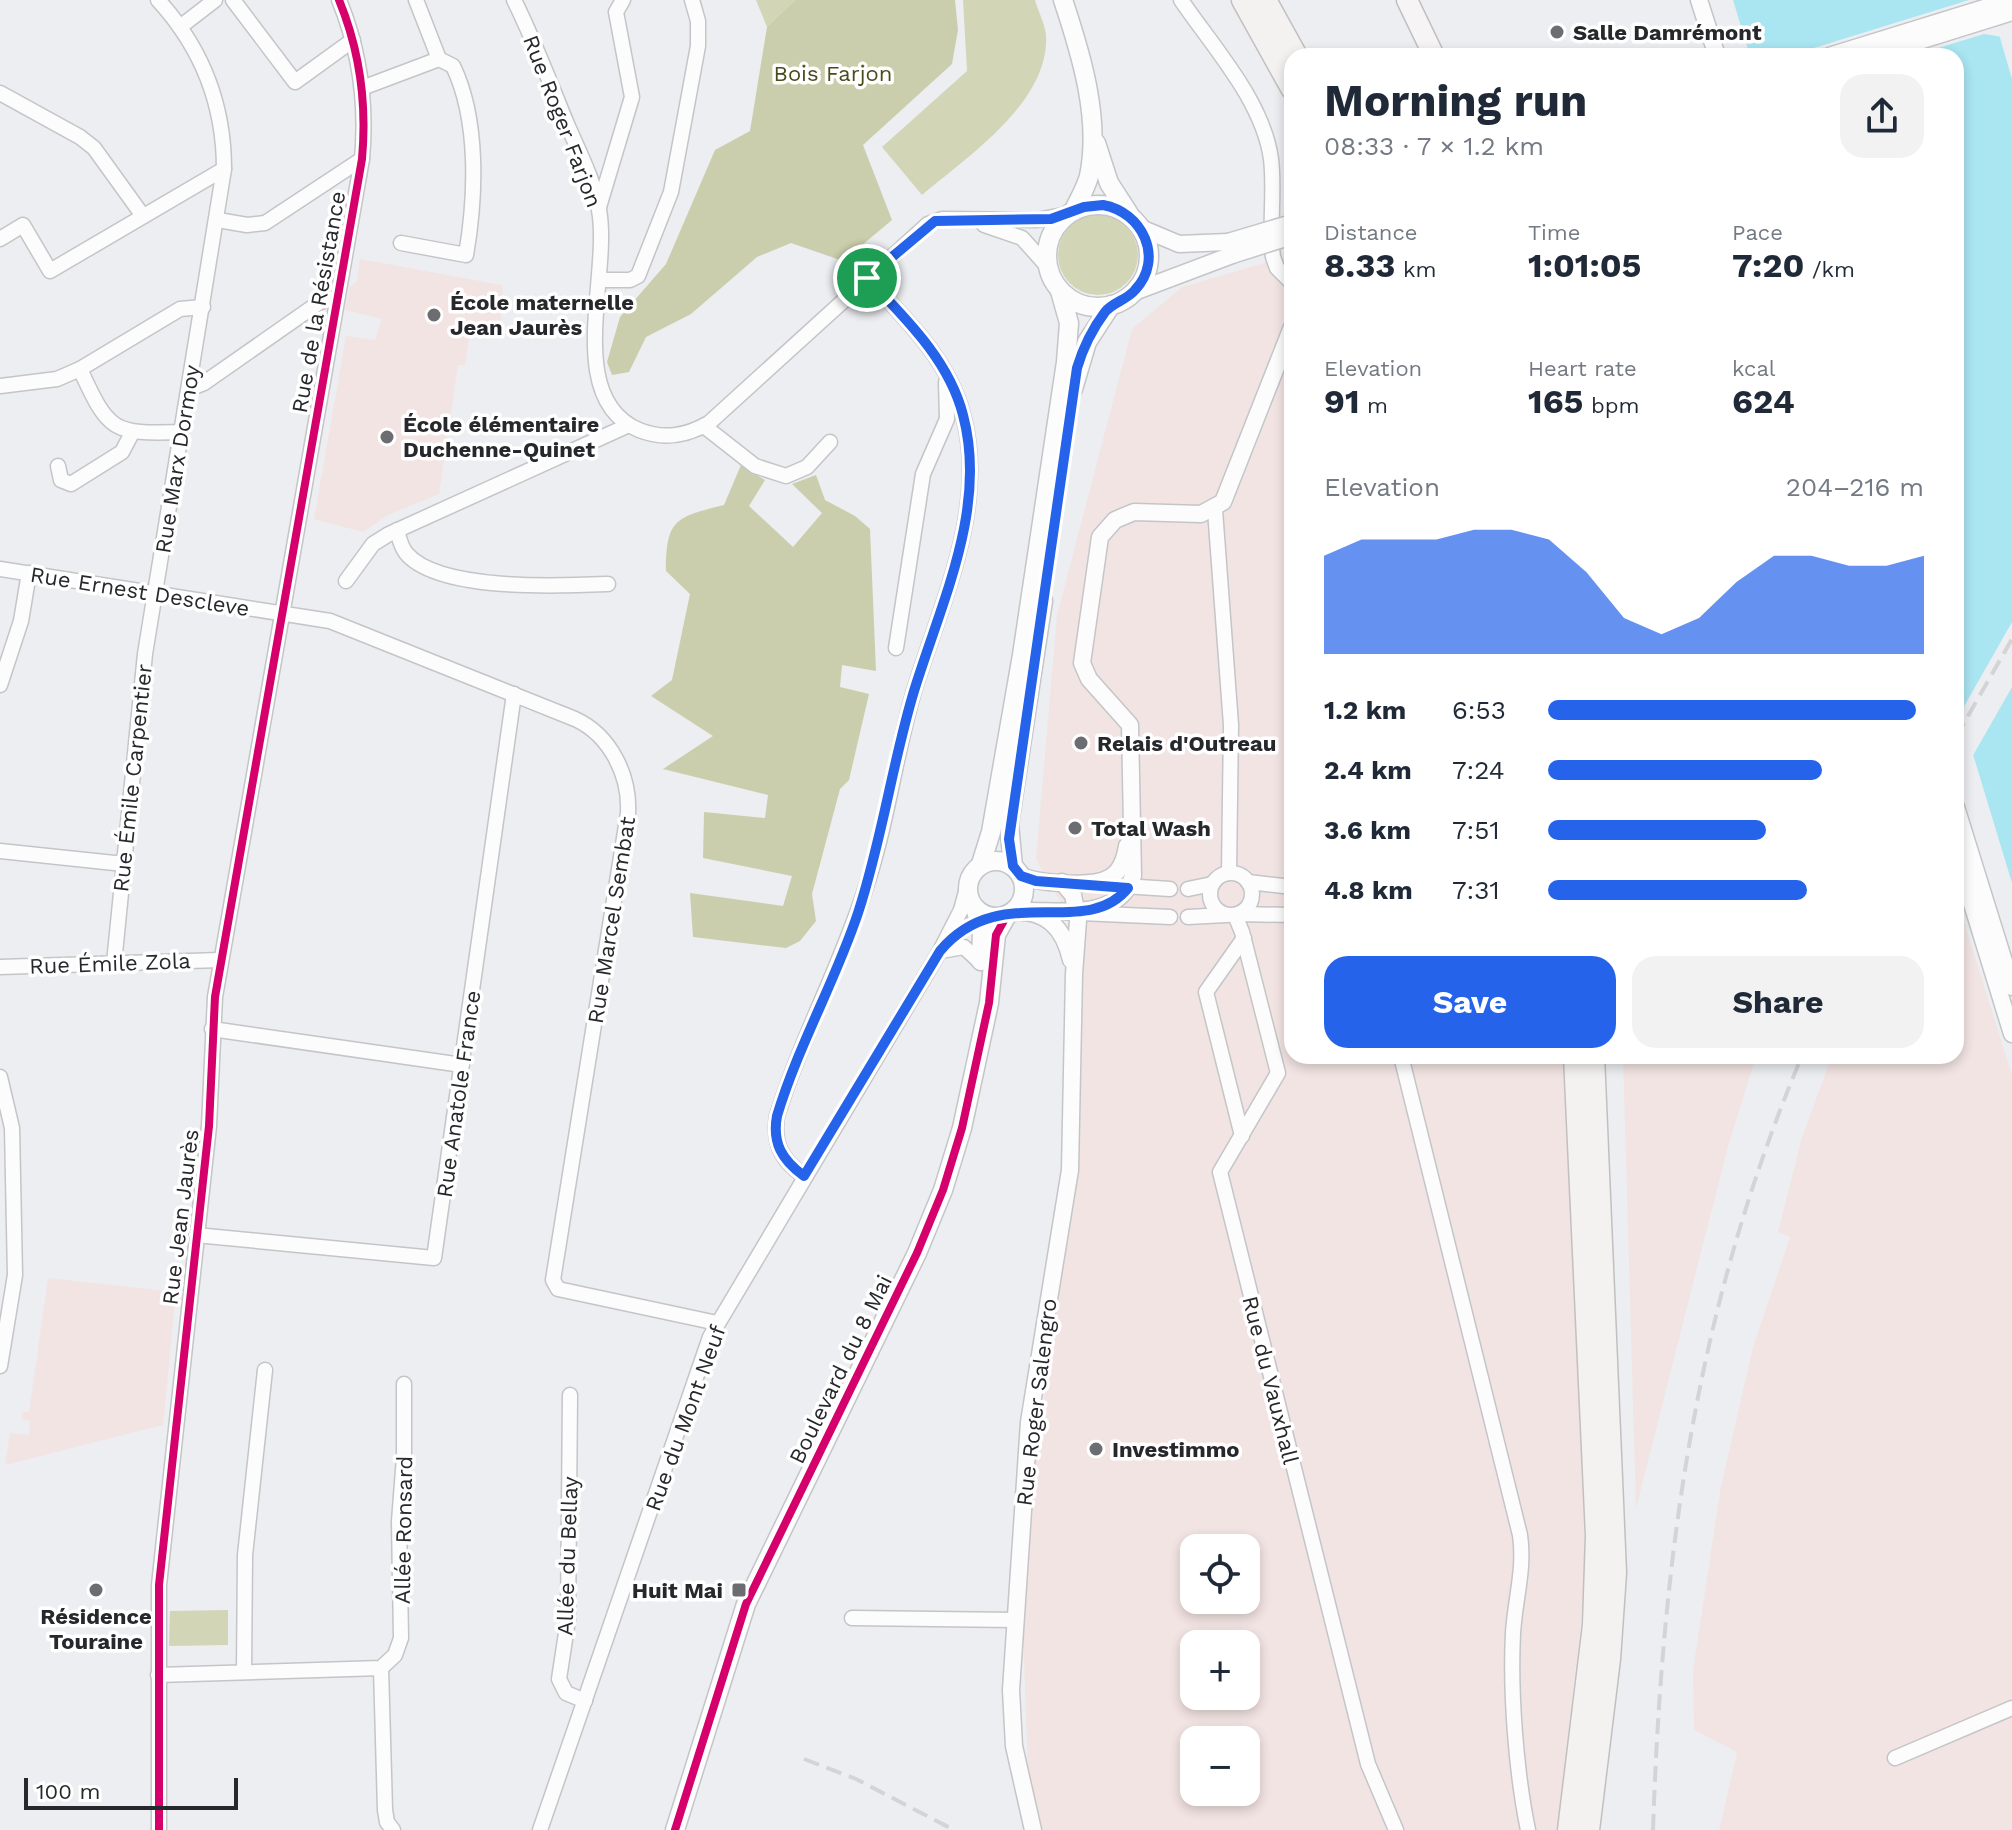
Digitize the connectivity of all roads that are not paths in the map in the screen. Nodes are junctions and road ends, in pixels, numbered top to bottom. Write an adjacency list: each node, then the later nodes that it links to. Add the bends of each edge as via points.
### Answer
1 (158, 0): 18 (street, Rue Marx Dormoy)
2 (215, 0): 18 (street)
3 (233, 0): 19 (street, via 295,82)
4 (339, 0): 19 (street, Rue de la Résistance)
5 (416, 0): 26 (street)
6 (514, 0): 33 (street, Rue Roger Farjon)
7 (623, 0): 33 (street, via 616,12 632,97)
8 (692, 0): 47 (street, via 698,46 666,208 638,276)
9 (1063, 0): 30 (main road)
10 (1181, 0): 45 (street, via 1262,127 1271,162 1273,257)
11 (1243, 0): 27 (highway)
12 (1265, 0): 20 (highway)
13 (1396, 0): 21 (main road)
14 (1407, 0): 22 (main road)
15 (1699, 0): 23 (street)
16 (2010, 0): 24 (street)
17 (2012, 12): 25 (street)
18 (180, 27): 32 (street, Rue Marx Dormoy, via 213,90 222,122)
19 (353, 40): 28 (street, Rue de la Résistance)
20 (1292, 48)
21 (1418, 48)
22 (1430, 48)
23 (1714, 48)
24 (1855, 48)
25 (1897, 48)
26 (439, 59): 28 (street); 42 (street, via 453,66 466,106 475,197 466,255)
27 (1284, 74)
28 (362, 88): 31 (street, Rue de la Résistance)
29 (0, 93): 35 (street, via 94,148)
30 (1091, 121): 34 (main road, via 1088,178); 38 (main road, via 1104,170)
31 (362, 159): 36 (street, via 265,223); 50 (street, Rue de la Résistance)
32 (224, 169): 35 (street); 36 (street, Rue Marx Dormoy)
33 (599, 208): 47 (street, Rue Roger Farjon)
34 (1071, 212): 37 (street, via 1037,220); 38 (main road, via 1103,205); 44 (main road, via 1051,235)
35 (143, 216): 41 (street, via 50,271 23,225)
36 (218, 220): 52 (street, Rue Marx Dormoy)
37 (960, 220): 44 (street, via 1022,238); 46 (street, via 925,226)
38 (1135, 222): 43 (street, via 1179,244); 49 (main road, via 1149,259)
39 (1284, 226): 43 (street, bridge)
40 (1284, 238): 43 (street, bridge)
41 (0, 239)
42 (401, 243)
43 (1230, 248): 49 (street)
44 (1048, 267): 48 (main road)
45 (1284, 275)
46 (867, 278): 55 (street, via 919,334); 59 (street)
47 (601, 280): 58 (street, Rue Roger Farjon, via 596,377 606,403)
48 (1060, 291): 51 (main road, via 1084,305); 79 (main road, via 1069,323 1066,362 1021,664)
49 (1134, 292): 51 (main road)
50 (337, 298): 57 (street, via 315,305); 71 (street, Rue de la Résistance)
51 (1111, 305): 80 (main road, via 1087,342 1075,381 1009,824)
52 (203, 307): 54 (street, via 180,309); 57 (street, Rue Marx Dormoy)
53 (1284, 350): 64 (street, via 1231,488)
54 (80, 369): 56 (street, via 57,379); 61 (street, via 105,416)
55 (945, 374): 72 (street, via 947,419 923,474); 116 (street, via 961,406 968,437 968,509 911,704 866,888 777,1116 778,1148)
56 (0, 386)
57 (189, 389): 60 (street, Rue Marx Dormoy)
58 (629, 425): 59 (street, via 667,436); 65 (street)
59 (704, 426): 62 (street, via 755,466 786,476 807,467)
60 (181, 432): 61 (street); 70 (street, Rue Marx Dormoy)
61 (132, 433): 63 (street, via 122,452 71,484 61,480)
62 (830, 442)
63 (58, 466)
64 (1215, 510): 75 (street, via 1134,512 1115,520 1098,543 1082,663 1089,679 1130,725); 81 (street, via 1231,725)
65 (397, 530): 68 (street, via 373,544); 69 (street, via 405,552 417,562 469,579 522,587)
66 (0, 569): 67 (street, Rue Ernest Descleve)
67 (29, 573): 70 (street, Rue Ernest Descleve); 73 (street, via 21,621)
68 (346, 581)
69 (608, 584)
70 (155, 592): 71 (street, Rue Ernest Descleve); 78 (street, Rue Émile Carpentier)
71 (281, 612): 74 (street, Rue Marcel Sembat, via 339,624); 100 (street, Rue Jean Jaurès)
72 (896, 648)
73 (0, 685)
74 (514, 694): 112 (street, Rue Anatole France); 118 (street, Rue Marcel Sembat, via 594,730 618,762 628,797 553,1280 558,1289)
75 (1131, 821): 85 (street, via 1118,871); 89 (street, via 1134,872)
76 (1964, 833): 105 (street)
77 (0, 851): 78 (street)
78 (124, 864): 101 (street, Rue Émile Carpentier)
79 (981, 864): 80 (main road, via 1000,860); 88 (main road)
80 (1017, 871): 83 (street, via 1036,881); 93 (main road, via 1023,895)
81 (1229, 873): 84 (street); 86 (street)
82 (1964, 878): 107 (street)
83 (1062, 882): 85 (street); 92 (street, Rue Roger Salengro, via 1073,895)
84 (1248, 882): 87 (street); 94 (street, via 1251,902)
85 (1085, 883): 89 (street)
86 (1212, 884): 91 (street); 94 (street, via 1211,903)
87 (1284, 886)
88 (967, 888): 93 (main road); 99 (street, Rue du Mont Neuf)
89 (1128, 888): 90 (street); 92 (street, via 1104,907)
90 (1170, 889)
91 (1188, 889)
92 (1077, 912): 93 (street); 96 (street); 104 (street, Rue Roger Salengro)
93 (1000, 914): 99 (street, Rue du Mont Neuf, via 958,932); 102 (main road, Boulevard du 8 Mai); 104 (street, Rue Roger Salengro, via 1048,919 1063,935); 108 (main road, Boulevard du 8 Mai)
94 (1233, 915): 95 (street); 97 (street); 98 (street, Rue du Vauxhall)
95 (1284, 915)
96 (1170, 917)
97 (1188, 917)
98 (1244, 938): 115 (street, Rue du Vauxhall, via 1278,1073); 115 (street, via 1206,992)
99 (940, 951): 102 (street, via 964,947); 116 (street, Rue du Mont Neuf)
100 (220, 960): 101 (street, Rue Émile Zola); 106 (street, Rue Jean Jaurès)
101 (114, 963): 103 (street, Rue Émile Zola)
102 (981, 963): 108 (main road, Boulevard du 8 Mai)
103 (0, 967)
104 (1074, 974): 124 (street, Rue Roger Salengro, via 1070,1178 1029,1422)
105 (2012, 987)
106 (212, 1029): 112 (street); 117 (street, Rue Jean Jaurès, via 210,1119)
107 (2012, 1034)
108 (975, 1063): 134 (main road, Boulevard du 8 Mai, via 962,1128 938,1203 746,1604)
109 (1403, 1064): 137 (street, via 1520,1535 1524,1560 1513,1644 1519,1771)
110 (1575, 1064): 138 (highway, via 1597,1545 1594,1625)
111 (1593, 1064): 139 (highway, via 1615,1573)
112 (462, 1065): 117 (street, Rue Anatole France, via 434,1258)
113 (0, 1077): 114 (street)
114 (4, 1106): 119 (street, via 15,1275)
115 (1242, 1136): 136 (street, Rue du Vauxhall, via 1220,1172 1368,1764)
116 (804, 1176): 118 (street, Rue du Mont Neuf)
117 (196, 1235): 127 (street, Rue Jean Jaurès, via 159,1585)
118 (717, 1323): 128 (street, Rue du Mont Neuf)
119 (0, 1366)
120 (265, 1370): 126 (street, via 245,1555)
121 (404, 1384): 125 (street, Allée Ronsard, via 401,1638 395,1655)
122 (570, 1395): 128 (street, Allée du Bellay, via 568,1620 559,1679 562,1690)
123 (852, 1618): 124 (street)
124 (1016, 1620): 135 (street, Rue Roger Salengro, via 1012,1732)
125 (381, 1668): 126 (street); 132 (street, via 385,1810)
126 (244, 1672): 127 (street)
127 (158, 1675): 131 (street, Rue Jean Jaurès)
128 (585, 1701): 133 (street, Rue du Mont Neuf)
129 (2012, 1708): 130 (street)
130 (1895, 1758)
131 (159, 1830)
132 (393, 1830)
133 (540, 1830)
134 (675, 1830)
135 (1033, 1830)
136 (1396, 1830)
137 (1528, 1830)
138 (1569, 1830)
139 (1588, 1830)

